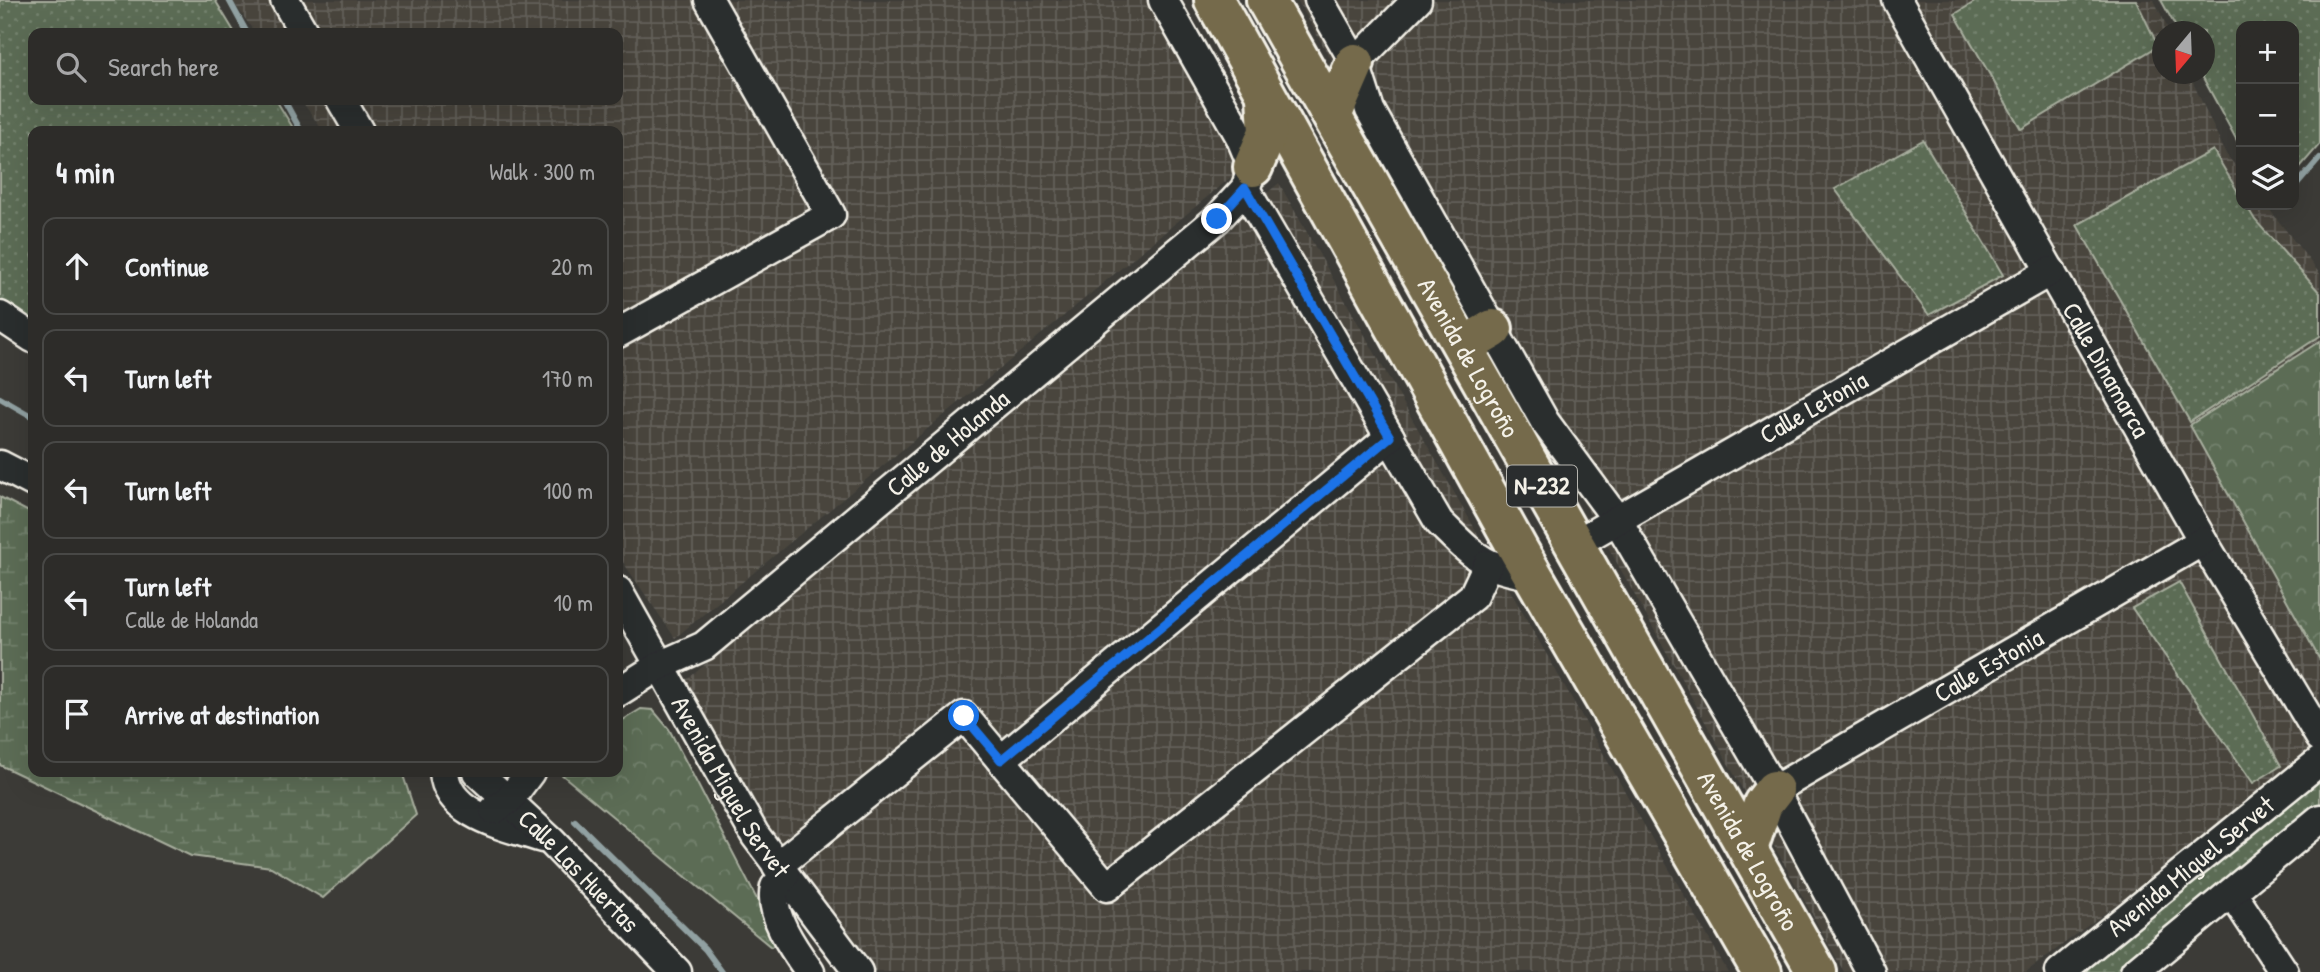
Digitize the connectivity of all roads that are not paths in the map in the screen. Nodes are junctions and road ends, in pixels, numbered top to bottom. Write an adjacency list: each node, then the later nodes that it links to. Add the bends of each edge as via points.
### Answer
1 (285, 0): 9 (street)
2 (709, 0): 19 (street, via 831,215)
3 (1163, 0): 16 (street, via 1240,136)
4 (1214, 0): 12 (highway, Avenida de Logroño / N-232)
5 (1266, 0): 11 (highway, Avenida de Logroño / N-232)
6 (1319, 0): 10 (street)
7 (1417, 0): 10 (street)
8 (1897, 0): 17 (street, Calle Dinamarca)
9 (301, 28)
10 (1355, 63): 11 (highway); 14 (highway); 21 (street, via 1370,110)
11 (1311, 79): 14 (highway, Avenida de Logroño / N-232)
12 (1266, 96): 16 (highway, via 1268,132); 29 (highway, Avenida de Logroño / N-232)
13 (344, 105): 15 (street)
14 (1332, 116): 21 (highway, Avenida de Logroño / N-232)
15 (356, 126)
16 (1249, 178): 22 (street); 31 (street, Calle de Holanda, via 1217,219 704,646)
17 (2051, 271): 25 (street, Calle Letonia); 26 (street, Calle Dinamarca)
18 (0, 316): 20 (street)
19 (623, 330)
20 (28, 335)
21 (1478, 338): 25 (street); 27 (highway, Avenida de Logroño / N-232)
22 (1390, 437): 28 (street, via 1439,522); 34 (street)
23 (0, 465): 24 (street)
24 (28, 479)
25 (1618, 521): 27 (street, Calle Letonia); 41 (street)
26 (2203, 541): 33 (street, Calle Dinamarca); 41 (street, Calle Estonia)
27 (1575, 544): 40 (highway, Avenida de Logroño / N-232)
28 (1488, 564): 29 (street, via 1497,570); 34 (street, via 1473,596 1107,887)
29 (1534, 575): 52 (highway, Avenida de Logroño / N-232)
30 (623, 600): 31 (street, Avenida Miguel Servet)
31 (659, 666): 32 (street, Calle de Holanda); 47 (street, Avenida Miguel Servet, via 755,835)
32 (623, 689)
33 (2320, 737)
34 (1001, 760): 47 (street, via 964,716)
35 (2320, 761): 55 (street, Avenida Miguel Servet)
36 (445, 777): 43 (street, via 454,800)
37 (483, 777): 42 (street, Calle Las Huertas)
38 (527, 777): 42 (street)
39 (532, 777): 45 (street)
40 (1711, 783): 41 (highway); 46 (highway, Avenida de Logroño / N-232)
41 (1774, 790): 46 (highway, via 1763,804); 54 (street)
42 (509, 800): 43 (street, via 496,809); 45 (street, Calle Las Huertas)
43 (474, 814): 45 (street)
44 (2320, 820): 48 (street, Avenida Miguel Servet)
45 (551, 842): 49 (street, Calle Las Huertas)
46 (1748, 849): 53 (highway, Avenida de Logroño / N-232)
47 (781, 871): 50 (street, via 774,905); 51 (street, Avenida Miguel Servet)
48 (2232, 893): 56 (street, Avenida Miguel Servet); 57 (street)
49 (677, 972)
50 (810, 972)
51 (858, 972)
52 (1762, 972)
53 (1817, 972)
54 (1871, 972)
55 (2060, 972)
56 (2135, 972)
57 (2284, 972)

